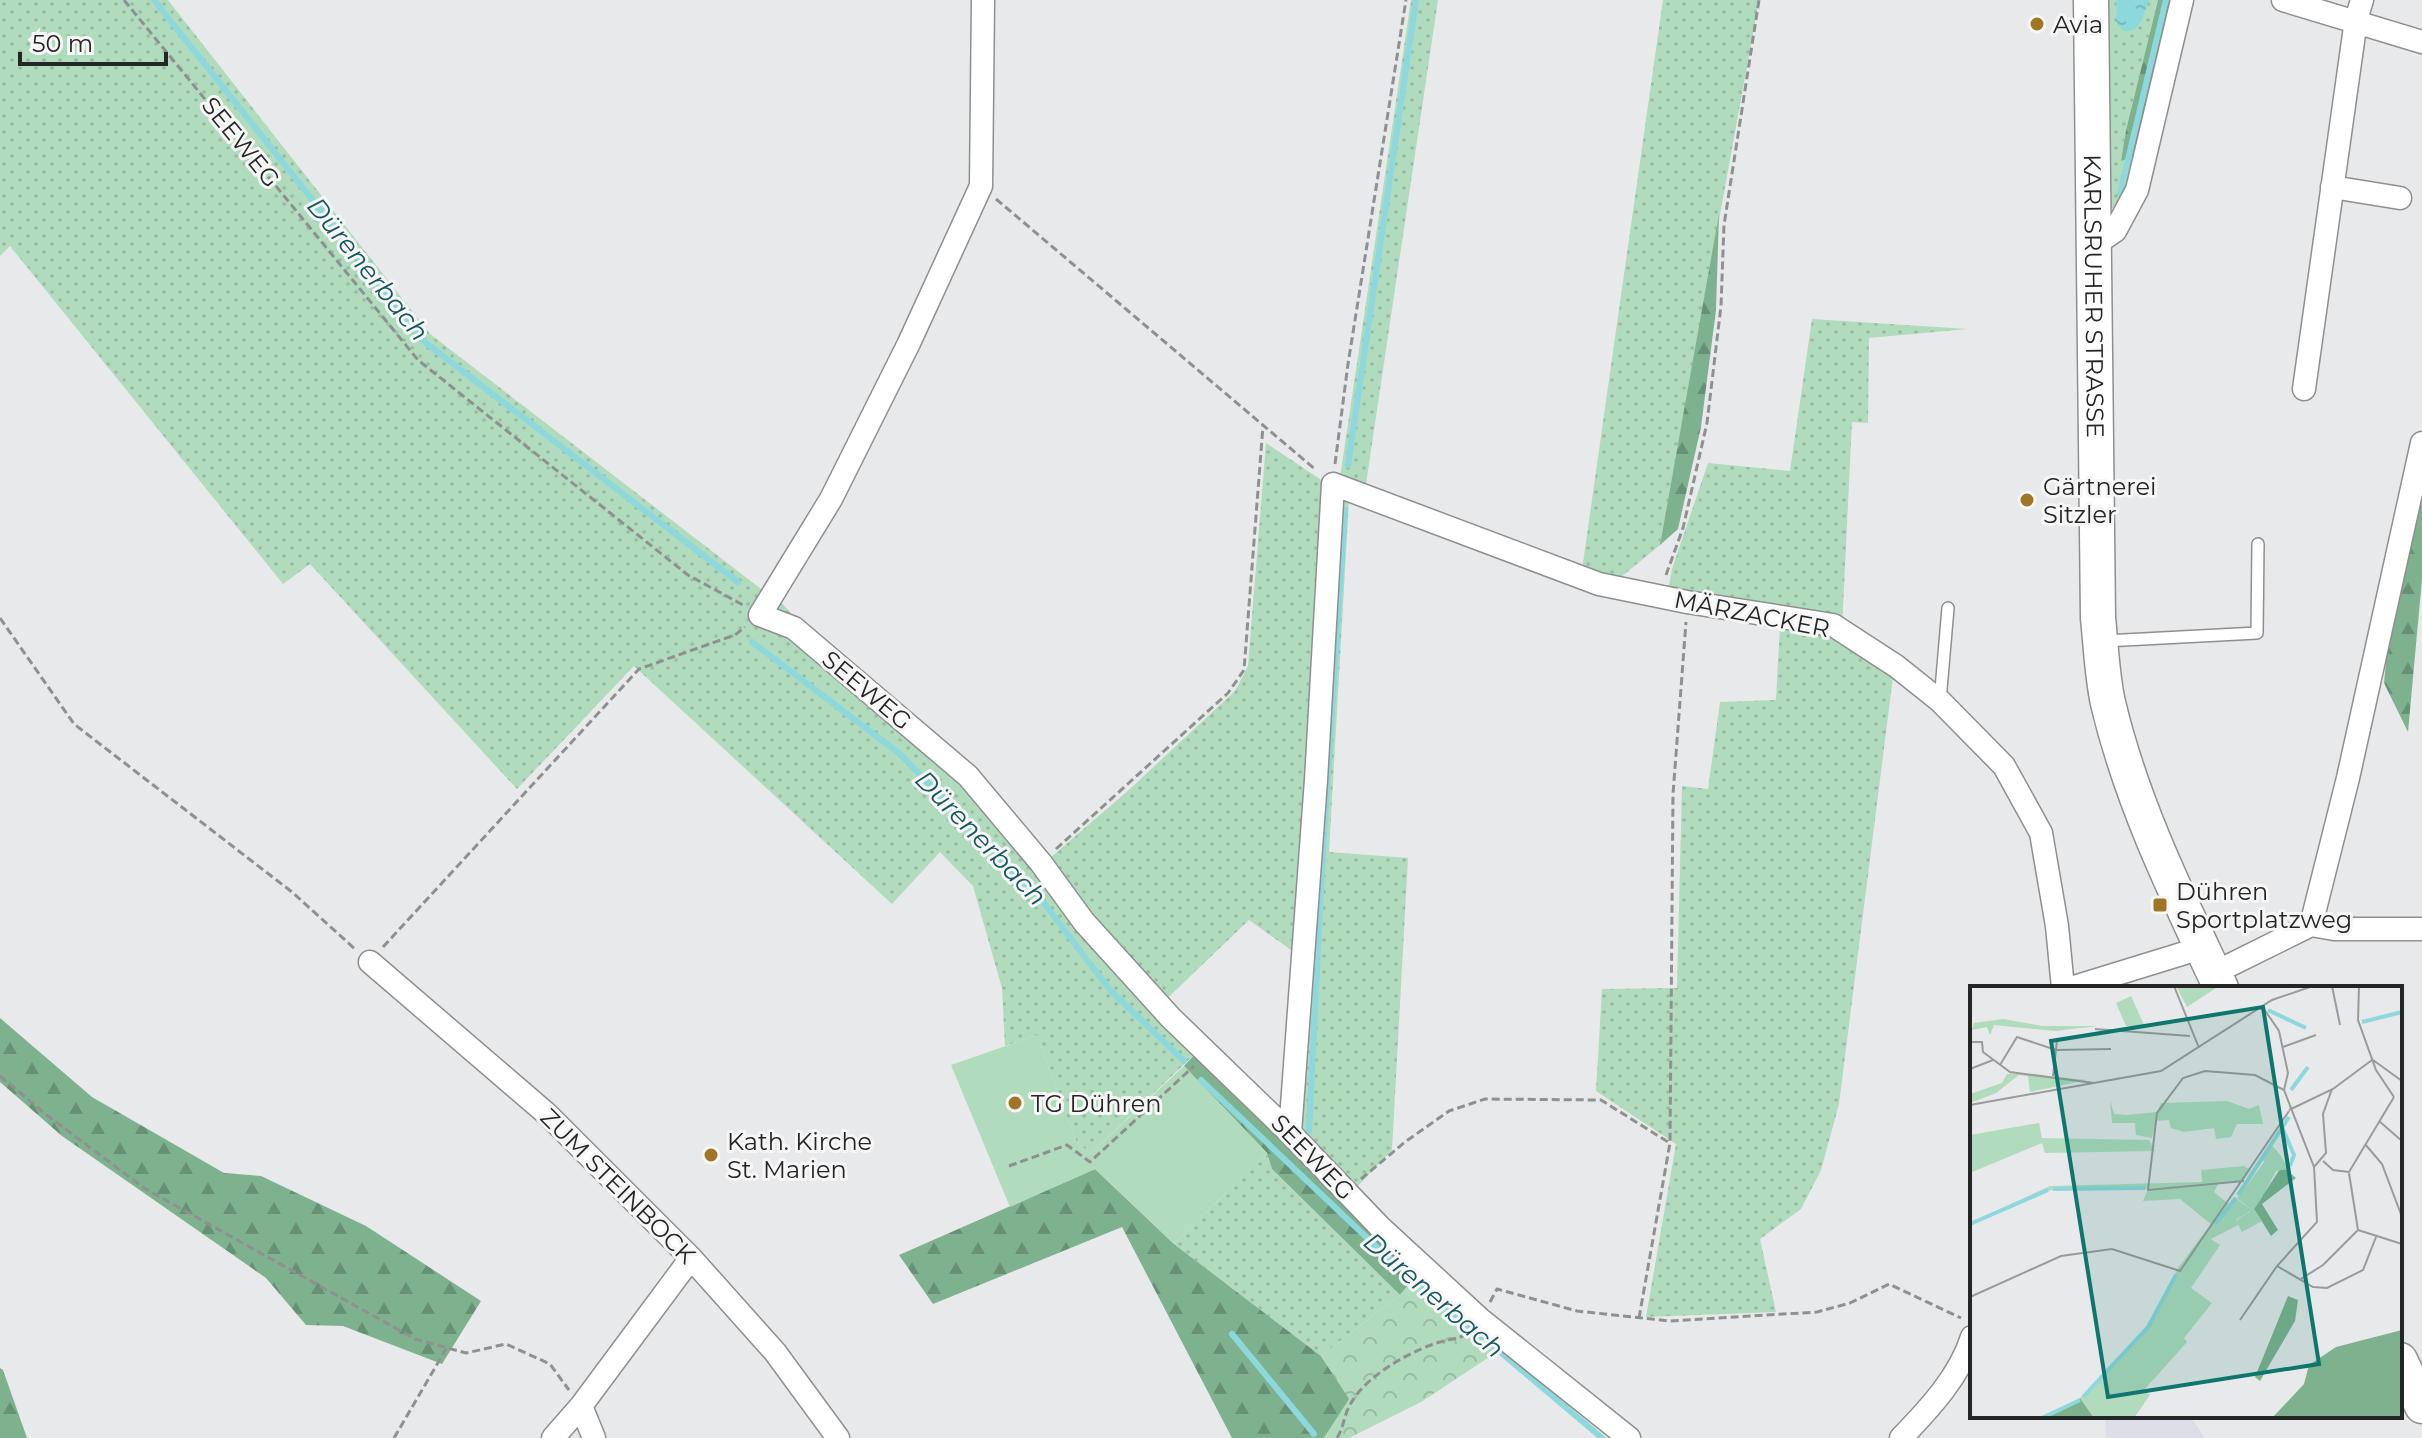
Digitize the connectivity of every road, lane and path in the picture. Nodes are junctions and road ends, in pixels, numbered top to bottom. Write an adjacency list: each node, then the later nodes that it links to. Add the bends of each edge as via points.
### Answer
1 (124, 0): 22 (path, SEEWEG, via 418,360 688,575)
2 (983, 0): 10 (street)
3 (1406, 0): 17 (path)
4 (1759, 0): 19 (path, via 1724,225 1707,423 1683,528)
5 (2091, 0): 13 (main road, KARLSRUHER STRASSE)
6 (2182, 0): 13 (street, via 2137,190 2115,231)
7 (2283, 0): 8 (street)
8 (2359, 10): 9 (street); 11 (street)
9 (2422, 42)
10 (981, 186): 15 (path); 22 (street, via 831,499)
11 (2332, 187): 12 (street); 14 (street)
12 (2400, 198)
13 (2093, 246): 24 (main road, KARLSRUHER STRASSE)
14 (2304, 389)
15 (1263, 426): 17 (path); 26 (path, via 1244,670 1228,693)
16 (2422, 443): 27 (street)
17 (1333, 484): 19 (street, MÄRZACKER, via 1599,584); 35 (street)
18 (2258, 544): 24 (lane, via 2257,633)
19 (1658, 596): 20 (street, MÄRZACKER)
20 (1687, 602): 25 (street, MÄRZACKER, via 1833,625); 36 (path, via 1673,794)
21 (1948, 608): 25 (lane)
22 (760, 615): 26 (street, SEEWEG, via 794,628 968,776); 29 (path, via 735,635 639,669)
23 (0, 618): 29 (path, via 74,724 292,892)
24 (2100, 642): 30 (main road, KARLSRUHER STRASSE, via 2107,700 2123,759)
25 (1940, 701): 31 (street, MÄRZACKER, via 2004,766 2041,833)
26 (1041, 863): 33 (street, SEEWEG, via 1084,922)
27 (2311, 925): 28 (street); 30 (street)
28 (2422, 929)
29 (370, 962): 39 (street, ZUM STEINBOCK, via 547,1114)
30 (2212, 970): 32 (street)
31 (2063, 986)
32 (2087, 986)
33 (1208, 1054): 35 (street, SEEWEG); 37 (path, via 1090,1162 1067,1145)
34 (0, 1076): 44 (path, via 144,1188 415,1339)
35 (1290, 1133): 38 (street, SEEWEG)
36 (1670, 1143): 38 (path, via 1601,1100 1485,1099 1449,1111); 40 (path)
37 (1009, 1166)
38 (1346, 1192): 42 (street, SEEWEG)
39 (691, 1258): 46 (street); 51 (street, ZUM STEINBOCK, via 775,1352)
40 (1639, 1318): 41 (path, via 1670,1321 1817,1312 1889,1284); 42 (path, via 1577,1311 1497,1289)
41 (1970, 1322)
42 (1474, 1326): 52 (path, via 1395,1363 1366,1386 1349,1406); 53 (street, SEEWEG)
43 (1970, 1343): 54 (street, via 1965,1359)
44 (446, 1349): 46 (path, via 466,1353 506,1344 550,1364); 48 (path)
45 (2402, 1364): 47 (main road)
46 (581, 1406): 49 (street); 50 (street)
47 (2422, 1406)
48 (394, 1438)
49 (553, 1438)
50 (594, 1438)
51 (838, 1438)
52 (1337, 1438)
53 (1629, 1438)
54 (1901, 1438)

